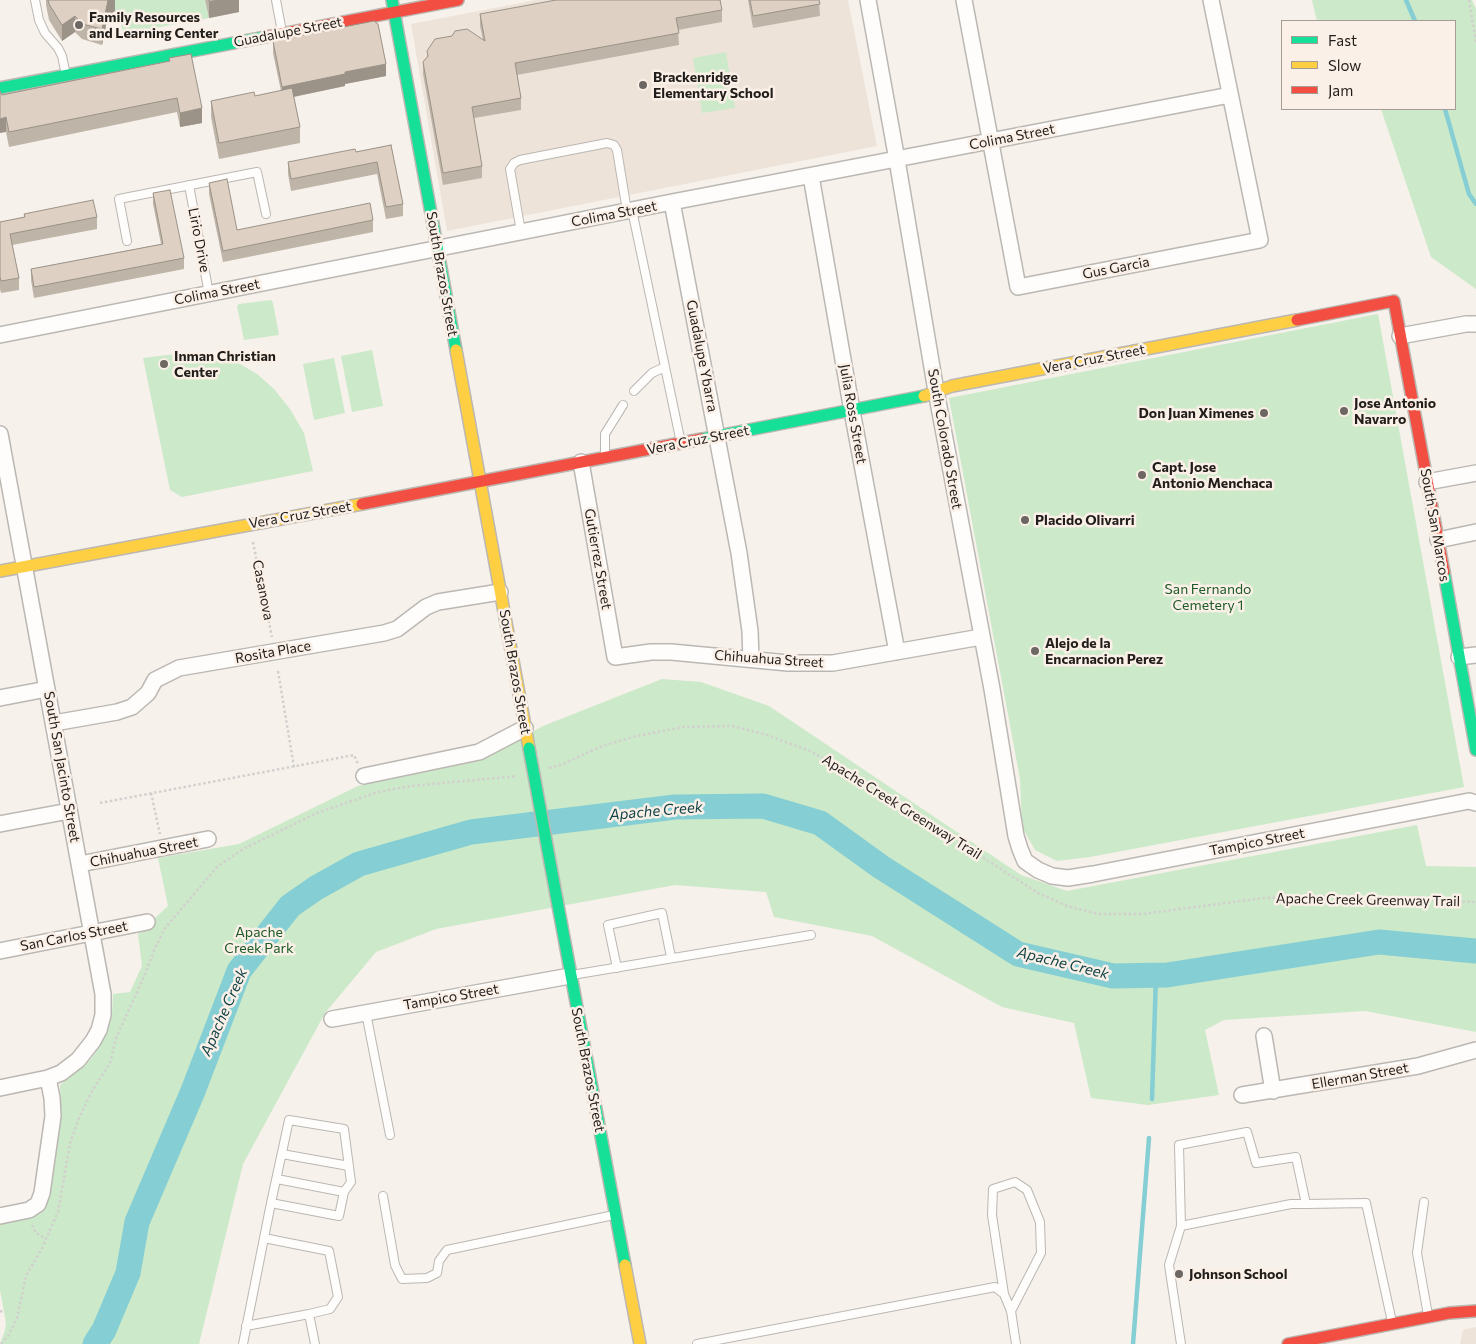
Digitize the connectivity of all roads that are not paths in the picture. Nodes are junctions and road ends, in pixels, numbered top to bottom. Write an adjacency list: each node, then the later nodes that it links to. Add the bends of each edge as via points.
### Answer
1 (35, 0): 10 (lane, via 46,33 62,56)
2 (276, 0): 9 (lane)
3 (392, 0): 8 (street, South Brazos Street)
4 (458, 0): 8 (street, Guadalupe Street)
5 (868, 0): 14 (street, South Colorado Street)
6 (964, 0): 13 (street, Gus Garcia)
7 (1211, 0): 12 (street, Gus Garcia)
8 (394, 12): 9 (street, Guadalupe Street); 22 (street, South Brazos Street)
9 (282, 34): 10 (street, Guadalupe Street)
10 (66, 75): 11 (street, Guadalupe Street)
11 (0, 88)
12 (1230, 95): 13 (street, Colima Street); 13 (street, Gus Garcia, via 1260,240 1202,252 1018,287)
13 (991, 141): 14 (street, Colima Street)
14 (898, 160): 15 (street, Colima Street); 30 (street, South Colorado Street)
15 (811, 176): 17 (street, Colima Street); 32 (street, Julia Ross Street)
16 (189, 185): 19 (lane, via 257,172); 21 (lane, via 119,199); 23 (lane, Lirio Drive)
17 (672, 202): 18 (street, Colima Street); 34 (street, Guadalupe Ybarra)
18 (630, 211): 20 (street, Colima Street); 20 (lane, via 617,150 606,143 514,163 510,169); 28 (lane)
19 (266, 214)
20 (521, 232): 22 (street, Colima Street)
21 (127, 241)
22 (437, 249): 23 (street, Colima Street); 39 (street, South Brazos Street)
23 (209, 294): 26 (street, Colima Street)
24 (1394, 301): 27 (street, South San Marcos); 30 (street, Vera Cruz Street)
25 (1476, 324): 27 (street)
26 (0, 335)
27 (1400, 336): 40 (street, South San Marcos)
28 (665, 367): 29 (lane, via 652,373); 35 (lane)
29 (634, 391)
30 (936, 391): 32 (street, Vera Cruz Street); 46 (street, South Colorado Street)
31 (623, 405): 36 (lane, via 605,434)
32 (852, 411): 34 (street, Vera Cruz Street); 47 (street, Julia Ross Street)
33 (0, 434): 43 (street, South San Jacinto Street)
34 (717, 436): 35 (street, Vera Cruz Street); 51 (street, Guadalupe Ybarra, via 740,563 750,631)
35 (681, 443): 36 (street, Vera Cruz Street)
36 (605, 457): 37 (street, Vera Cruz Street)
37 (581, 462): 39 (street, Vera Cruz Street); 49 (street, Gutierrez Street)
38 (1476, 473): 40 (street)
39 (480, 482): 43 (street, Vera Cruz Street); 45 (street, South Brazos Street)
40 (1427, 482): 42 (street, South San Marcos)
41 (1476, 532): 42 (street)
42 (1438, 540): 50 (street, South San Marcos)
43 (25, 566): 44 (street, Vera Cruz Street); 52 (street, South San Jacinto Street)
44 (0, 571)
45 (500, 592): 54 (street, Rosita Place, via 438,602 397,629 384,633 178,668 155,680 148,693 132,707); 55 (street, South Brazos Street)
46 (981, 637): 47 (street, Chihuahua Street); 63 (street, South Colorado Street, via 1018,842 1026,860)
47 (897, 652): 51 (street, Chihuahua Street, via 832,663)
48 (1476, 655): 50 (street)
49 (615, 657): 51 (street, Chihuahua Street, via 671,652)
50 (1459, 657): 56 (street, South San Marcos)
51 (750, 659)
52 (47, 689): 53 (street); 54 (street, South San Jacinto Street)
53 (0, 698)
54 (54, 723): 59 (street, South San Jacinto Street)
55 (525, 728): 57 (street, via 478,752); 70 (street, South Brazos Street, bridge)
56 (1476, 750)
57 (364, 776)
58 (1476, 803): 63 (street, Tampico Street, via 1468,801 1068,878)
59 (69, 811): 60 (street); 62 (street, South San Jacinto Street)
60 (0, 824)
61 (208, 839): 62 (street, Chihuahua Street)
62 (80, 864): 65 (street, South San Jacinto Street)
63 (1038, 870)
64 (147, 922): 65 (street, San Carlos Street)
65 (92, 932): 67 (street, San Carlos Street); 75 (street, South San Jacinto Street, via 103,994 99,1030 78,1060)
66 (811, 934): 68 (lane)
67 (0, 951)
68 (671, 958): 69 (lane); 69 (lane, via 662,913 608,925)
69 (617, 968): 70 (lane)
70 (570, 976): 71 (street, Tampico Street); 88 (street, South Brazos Street)
71 (366, 1013): 72 (street, Tampico Street); 79 (lane)
72 (332, 1019)
73 (1264, 1036): 77 (street)
74 (1476, 1050): 77 (street, Ellerman Street, via 1418,1066)
75 (48, 1078): 76 (street); 89 (street, via 53,1116 42,1193 38,1204 29,1210)
76 (0, 1088)
77 (1273, 1091): 78 (street, Ellerman Street)
78 (1242, 1095)
79 (390, 1135)
80 (282, 1154): 81 (lane); 81 (lane, via 289,1120 344,1129); 82 (lane)
81 (349, 1166): 83 (lane, via 351,1182)
82 (276, 1179): 83 (lane); 86 (lane)
83 (344, 1192): 86 (lane, via 339,1216)
84 (383, 1196): 88 (lane, via 395,1265 402,1280 427,1278 437,1273 439,1261 447,1250)
85 (1424, 1202): 96 (lane, via 1417,1253)
86 (271, 1203): 91 (lane)
87 (1306, 1204): 90 (lane, via 1291,1204); 90 (lane, via 1296,1156 1256,1163 1247,1132 1179,1144); 97 (lane, via 1366,1202)
88 (616, 1214): 101 (street, South Brazos Street)
89 (0, 1216)
90 (1181, 1226): 104 (lane, via 1169,1265)
91 (264, 1238): 95 (lane, via 329,1251 338,1298 330,1310); 98 (lane)
92 (1004, 1294): 93 (lane); 93 (lane, via 992,1215 993,1188 1015,1182 1027,1190 1040,1222 1042,1253); 102 (lane, via 995,1287)
93 (1010, 1311): 103 (lane)
94 (1476, 1311): 96 (street)
95 (309, 1314): 98 (lane); 100 (lane)
96 (1428, 1317): 97 (street)
97 (1393, 1324): 105 (street)
98 (246, 1326): 99 (lane)
99 (242, 1344)
100 (315, 1344)
101 (640, 1344)
102 (697, 1344)
103 (1016, 1344)
104 (1181, 1344)
105 (1288, 1344)

